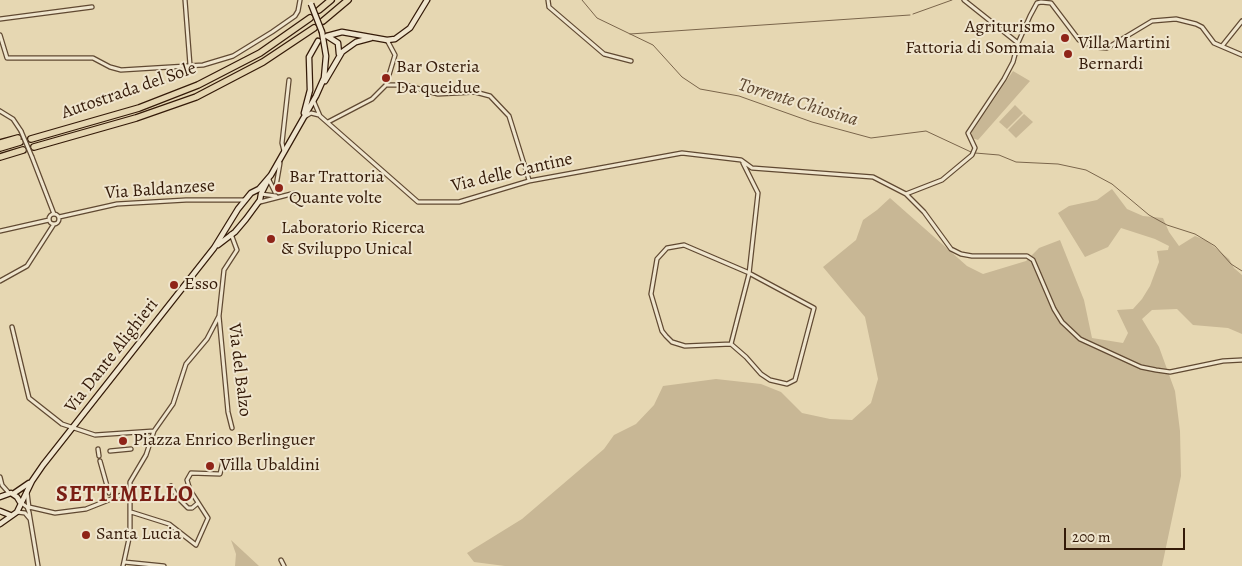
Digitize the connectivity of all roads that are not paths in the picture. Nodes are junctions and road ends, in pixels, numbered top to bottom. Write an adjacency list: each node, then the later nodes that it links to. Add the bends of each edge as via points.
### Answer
1 (185, 0): 25 (street)
2 (300, 0): 25 (street, via 294,16 244,50 217,62)
3 (331, 0): 10 (highway)
4 (348, 0): 13 (highway)
5 (427, 0): 18 (main road, via 410,28)
6 (548, 0): 24 (street, via 549,7 604,54)
7 (964, 0): 20 (street)
8 (311, 2): 28 (main road, Via Dante Alighieri, bridge, via 322,32 326,62)
9 (92, 7): 12 (street)
10 (319, 10)
11 (310, 18): 34 (highway, Autostrada del Sole, via 260,53 198,84 139,108)
12 (0, 19)
13 (323, 21)
14 (1242, 22): 21 (street)
15 (314, 28): 36 (highway, Autostrada del Sole, via 263,62 196,97)
16 (0, 35): 25 (street, via 7,58 93,58 121,70)
17 (372, 37): 18 (main road); 23 (main road, via 351,44); 23 (main road, via 342,32 327,36 338,43)
18 (387, 40): 27 (street, via 395,54)
19 (318, 41): 31 (main road, via 309,57 310,90)
20 (1018, 43): 21 (street, via 1037,4 1044,1 1058,9 1079,40 1094,47 1108,48 1152,21 1176,20 1202,27 1210,40); 49 (street, via 1004,79 968,133 975,150 972,155 942,180)
21 (1222, 46): 22 (street)
22 (1242, 55)
23 (339, 56): 28 (main road)
24 (631, 61)
25 (190, 66)
26 (290, 80): 39 (street, via 282,143)
27 (386, 85): 33 (street, via 372,99); 44 (street, via 405,85 438,94 475,92 490,96 509,116)
28 (319, 91): 29 (main road, Via Dante Alighieri)
29 (315, 98): 31 (main road, Via Dante Alighieri); 32 (street, via 314,107)
30 (0, 111): 55 (street, bridge, via 13,119 21,131)
31 (305, 115): 32 (street); 39 (main road, Via Dante Alighieri)
32 (320, 116): 33 (street, Via delle Cantine)
33 (328, 122): 44 (street, Via delle Cantine, via 418,202 458,202)
34 (30, 137)
35 (0, 143): 37 (highway, via 19,140)
36 (34, 147)
37 (0, 148)
38 (23, 150): 40 (highway)
39 (284, 153): 42 (main road, Via Dante Alighieri)
40 (0, 156)
41 (741, 160): 44 (street, Via delle Cantine, via 682,153); 49 (street, Via delle Cantine, via 752,168 873,177); 65 (street, via 758,193)
42 (280, 161): 43 (main road, Via Dante Alighieri); 46 (street)
43 (269, 178): 45 (main road, Via Dante Alighieri); 46 (street); 48 (main road, Via Dante Alighieri)
44 (529, 181)
45 (255, 191): 48 (main road); 52 (main road, Via Dante Alighieri)
46 (275, 192): 50 (street)
47 (295, 193): 50 (street)
48 (261, 194): 50 (street); 53 (main road, Via Dante Alighieri)
49 (906, 194): 70 (street, Via delle Cantine, via 924,212 951,249 966,255 1027,256 1033,260 1054,309 1080,339 1141,367 1170,372)
50 (279, 196): 53 (street)
51 (233, 200): 52 (street, Via Baldanzese); 54 (street, Via Baldanzese); 56 (street, Via Baldanzese, via 117,204)
52 (246, 200): 54 (main road, Via Dante Alighieri)
53 (256, 206): 61 (main road, Via Dante Alighieri)
54 (238, 209): 59 (main road, Via Dante Alighieri)
55 (54, 214): 56 (street); 57 (street)
56 (59, 217): 58 (street)
57 (49, 220): 58 (street); 60 (street)
58 (54, 224): 66 (street, via 27,266)
59 (226, 226): 61 (main road); 64 (main road, Via Dante Alighieri)
60 (0, 231)
61 (231, 234): 62 (street); 63 (main road, Via Dante Alighieri)
62 (233, 241): 63 (street); 67 (street, via 237,250 224,270)
63 (220, 243): 64 (main road, Via Dante Alighieri)
64 (214, 248): 71 (main road, Via Dante Alighieri)
65 (749, 274): 69 (street); 69 (street, via 814,308 795,380 787,384 770,380); 69 (street, via 684,245 667,248 658,259 651,294 666,336 672,342 685,346)
66 (0, 281)
67 (219, 316): 72 (street, Via del Balzo); 73 (street, via 207,339 186,364 173,404)
68 (12, 328): 71 (street, via 29,398)
69 (731, 344)
70 (1242, 360)
71 (72, 428): 73 (street, via 95,435); 79 (main road, Via Dante Alighieri)
72 (232, 428)
73 (154, 432): 83 (street, via 130,482)
74 (98, 449): 85 (street)
75 (131, 449): 76 (street)
76 (108, 450)
77 (223, 461): 88 (street, via 220,474 191,473 187,484)
78 (0, 477): 80 (street)
79 (32, 481): 82 (main road, Via Dante Alighieri); 84 (main road, Via Dante Alighieri, via 20,491)
80 (1, 485): 84 (street)
81 (171, 486): 88 (street, via 177,498 188,508)
82 (27, 490): 87 (main road, Via Dante Alighieri); 89 (street)
83 (129, 492): 85 (street); 92 (street)
84 (11, 493): 86 (main road, Via Dante Alighieri); 87 (main road)
85 (110, 496): 89 (street, via 86,509 55,513)
86 (0, 497)
87 (20, 502): 89 (street); 91 (main road, Via Dante Alighieri)
88 (198, 503): 92 (street, via 208,518 196,545 169,524)
89 (29, 509): 95 (street)
90 (0, 511): 93 (main road)
91 (17, 512): 93 (main road); 95 (street, via 25,513)
92 (131, 512): 97 (street)
93 (10, 515): 94 (main road)
94 (0, 524)
95 (31, 524): 99 (street)
96 (281, 560): 101 (street)
97 (124, 564): 98 (street)
98 (140, 565): 100 (street)
99 (38, 566)
100 (164, 566)
101 (284, 566)

